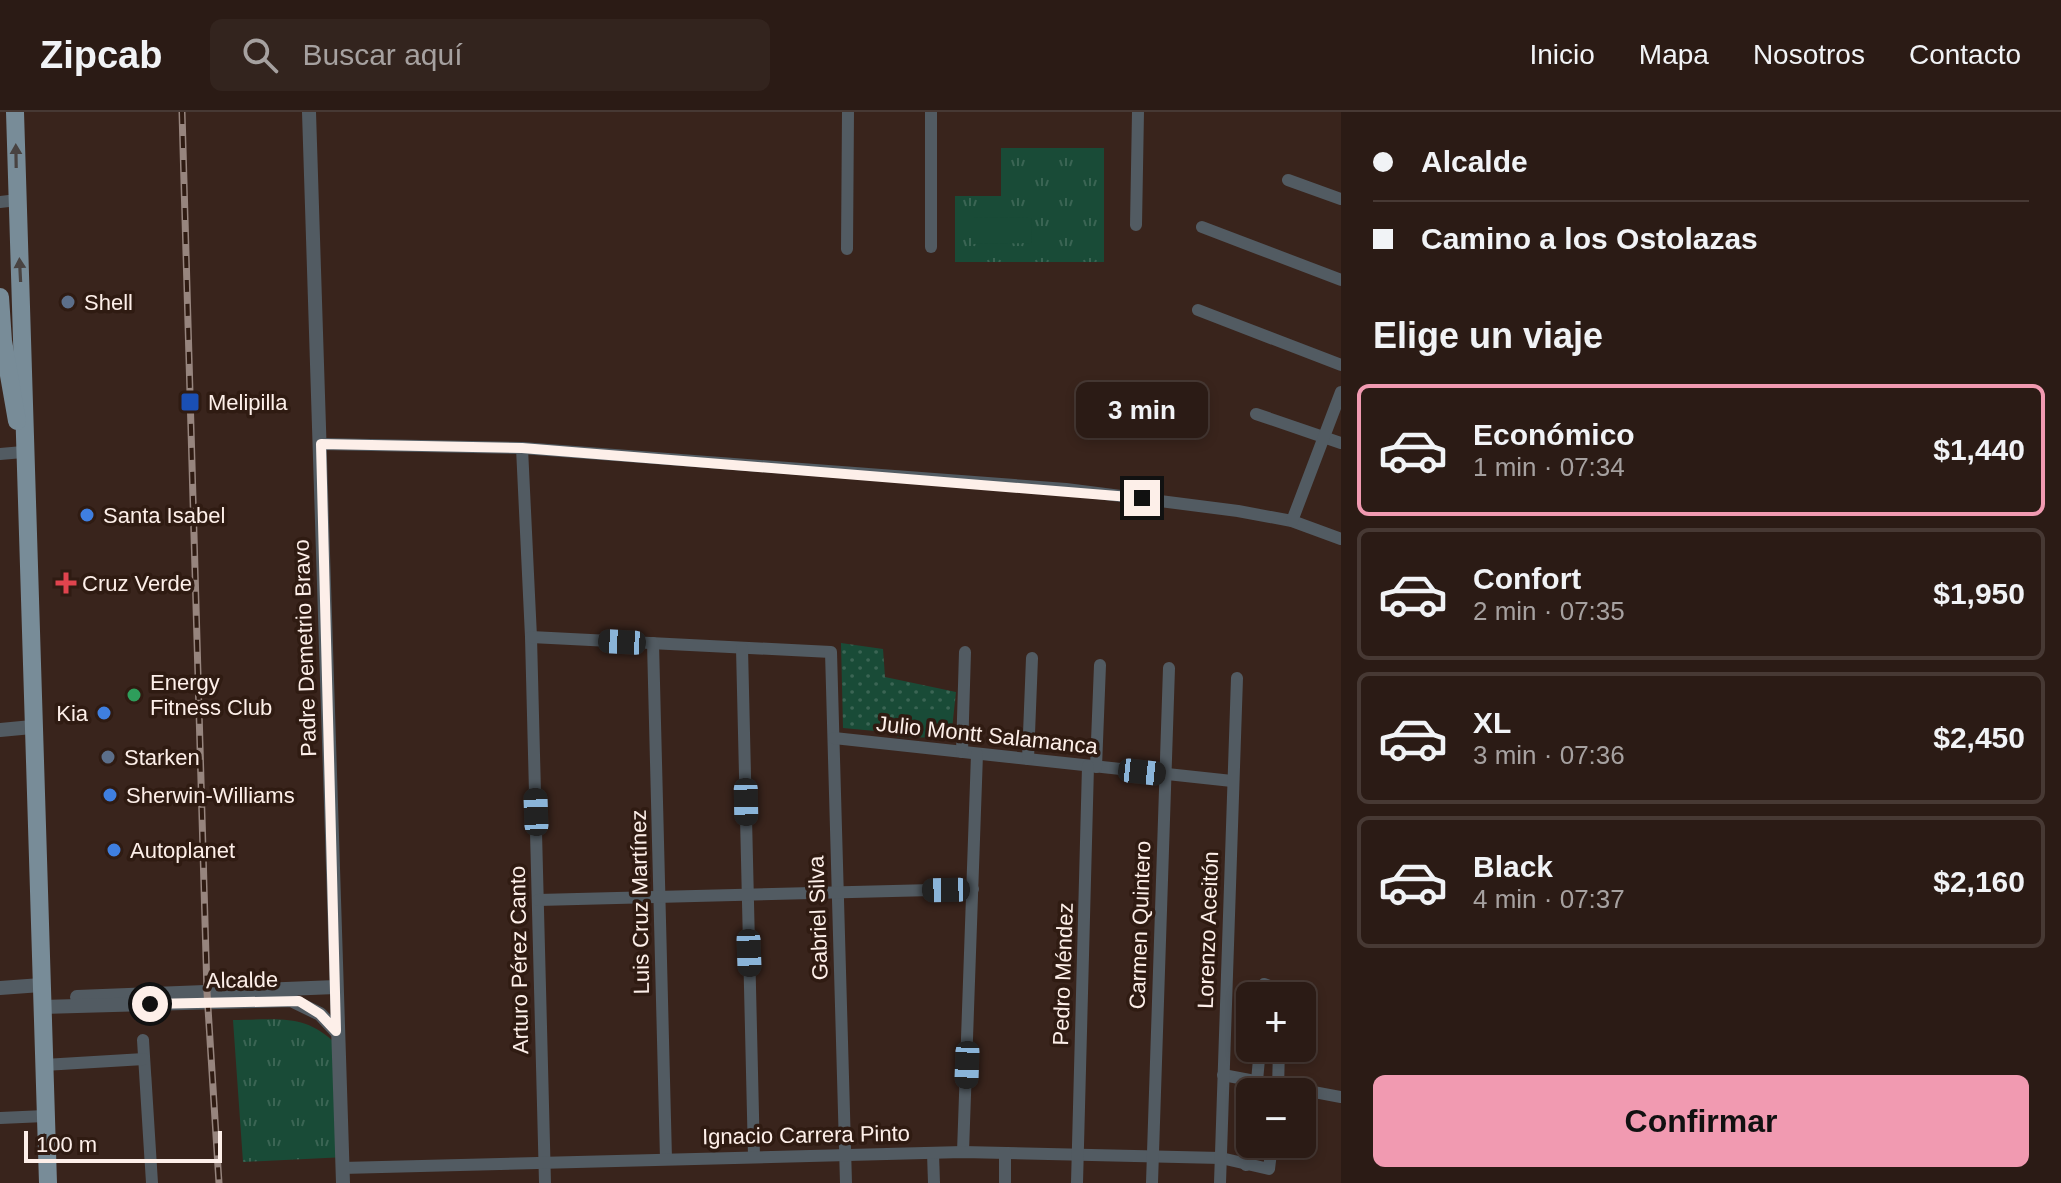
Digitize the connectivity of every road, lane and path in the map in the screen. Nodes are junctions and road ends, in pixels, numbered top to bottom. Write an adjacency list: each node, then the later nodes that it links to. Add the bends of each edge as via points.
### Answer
1 (15, 112): 8 (main road, one-way to 1)
2 (309, 112): 21 (street, Padre Demetrio Bravo)
3 (848, 112): 12 (street)
4 (931, 112): 11 (street)
5 (1138, 112): 9 (street)
6 (1288, 180): 7 (street)
7 (1341, 199)
8 (8, 201): 23 (main road, one-way to 8, via 25,378)
9 (1136, 225)
10 (1202, 227): 13 (street)
11 (931, 247)
12 (847, 249)
13 (1341, 280)
14 (0, 297): 23 (main road)
15 (1198, 310): 16 (street)
16 (1341, 365)
17 (1341, 392): 19 (street)
18 (1256, 414): 19 (street)
19 (1324, 438): 20 (street); 25 (street)
20 (1341, 443)
21 (321, 444): 22 (street); 49 (street, Padre Demetrio Bravo)
22 (522, 448): 25 (street, via 1066,489); 27 (street, Arturo Pérez Canto)
23 (23, 452): 24 (street); 35 (main road)
24 (0, 454)
25 (1292, 521): 26 (street)
26 (1341, 539)
27 (531, 637): 28 (street); 48 (street, Arturo Pérez Canto)
28 (653, 643): 29 (street); 47 (street, Luis Cruz Martínez)
29 (742, 648): 37 (street, Gabriel Silva, via 831,652); 46 (street)
30 (965, 652): 38 (street)
31 (1032, 658): 40 (street)
32 (1100, 665): 41 (street, Pedro Méndez)
33 (1169, 668): 42 (street, Carmen Quintero)
34 (1237, 678): 43 (street, Lorenzo Aceitón)
35 (32, 727): 36 (street); 51 (main road)
36 (0, 730)
37 (834, 738): 38 (street, Julio Montt Salamanca); 45 (street, Gabriel Silva)
38 (962, 752): 39 (street, Julio Montt Salamanca)
39 (977, 754): 40 (street, Julio Montt Salamanca); 44 (street)
40 (1028, 759): 41 (street, Julio Montt Salamanca)
41 (1092, 766): 42 (street, Julio Montt Salamanca); 66 (street, Pedro Méndez)
42 (1165, 774): 43 (street, Julio Montt Salamanca); 67 (street, Carmen Quintero)
43 (1232, 781): 56 (street, Lorenzo Aceitón)
44 (973, 889): 45 (street); 62 (street)
45 (838, 892): 46 (street); 65 (street, Gabriel Silva)
46 (748, 895): 47 (street); 68 (street)
47 (659, 897): 48 (street); 72 (street, Luis Cruz Martínez)
48 (538, 900): 73 (street, Arturo Pérez Canto)
49 (336, 987): 51 (street, Alcalde); 52 (street, Padre Demetrio Bravo)
50 (0, 988): 51 (street, Alcalde)
51 (41, 997): 52 (street, Alcalde, via 291,1000 320,1014); 55 (main road)
52 (336, 1031): 75 (street, Padre Demetrio Bravo)
53 (143, 1040): 54 (street)
54 (144, 1059): 55 (street); 77 (street)
55 (44, 1065): 60 (main road)
56 (1223, 1075): 57 (street); 69 (street, Lorenzo Aceitón)
57 (1236, 1079)
58 (1316, 1093): 59 (street)
59 (1341, 1097)
60 (45, 1116): 61 (street); 76 (main road)
61 (0, 1118)
62 (963, 1152): 63 (street, Ignacio Carrera Pinto); 64 (street, Ignacio Carrera Pinto)
63 (933, 1153): 65 (street, Ignacio Carrera Pinto); 80 (street)
64 (1005, 1153): 66 (street, Ignacio Carrera Pinto); 81 (street)
65 (845, 1154): 68 (street, Ignacio Carrera Pinto); 79 (street, Gabriel Silva)
66 (1077, 1155): 67 (street, Ignacio Carrera Pinto); 82 (street, Pedro Méndez)
67 (1153, 1156): 69 (street, Ignacio Carrera Pinto); 83 (street, Carmen Quintero)
68 (754, 1157): 72 (street, Ignacio Carrera Pinto)
69 (1221, 1158): 74 (street, Ignacio Carrera Pinto); 84 (street, Lorenzo Aceitón)
70 (1247, 1158): 74 (street)
71 (1270, 1158): 74 (street, Ignacio Carrera Pinto, via 1269,1169)
72 (666, 1159): 73 (street, Ignacio Carrera Pinto)
73 (544, 1162): 75 (street, Ignacio Carrera Pinto); 78 (street, Arturo Pérez Canto)
74 (1246, 1165)
75 (343, 1175)
76 (48, 1183)
77 (152, 1183)
78 (545, 1183)
79 (846, 1183)
80 (934, 1183)
81 (1005, 1183)
82 (1077, 1183)
83 (1152, 1183)
84 (1220, 1183)

